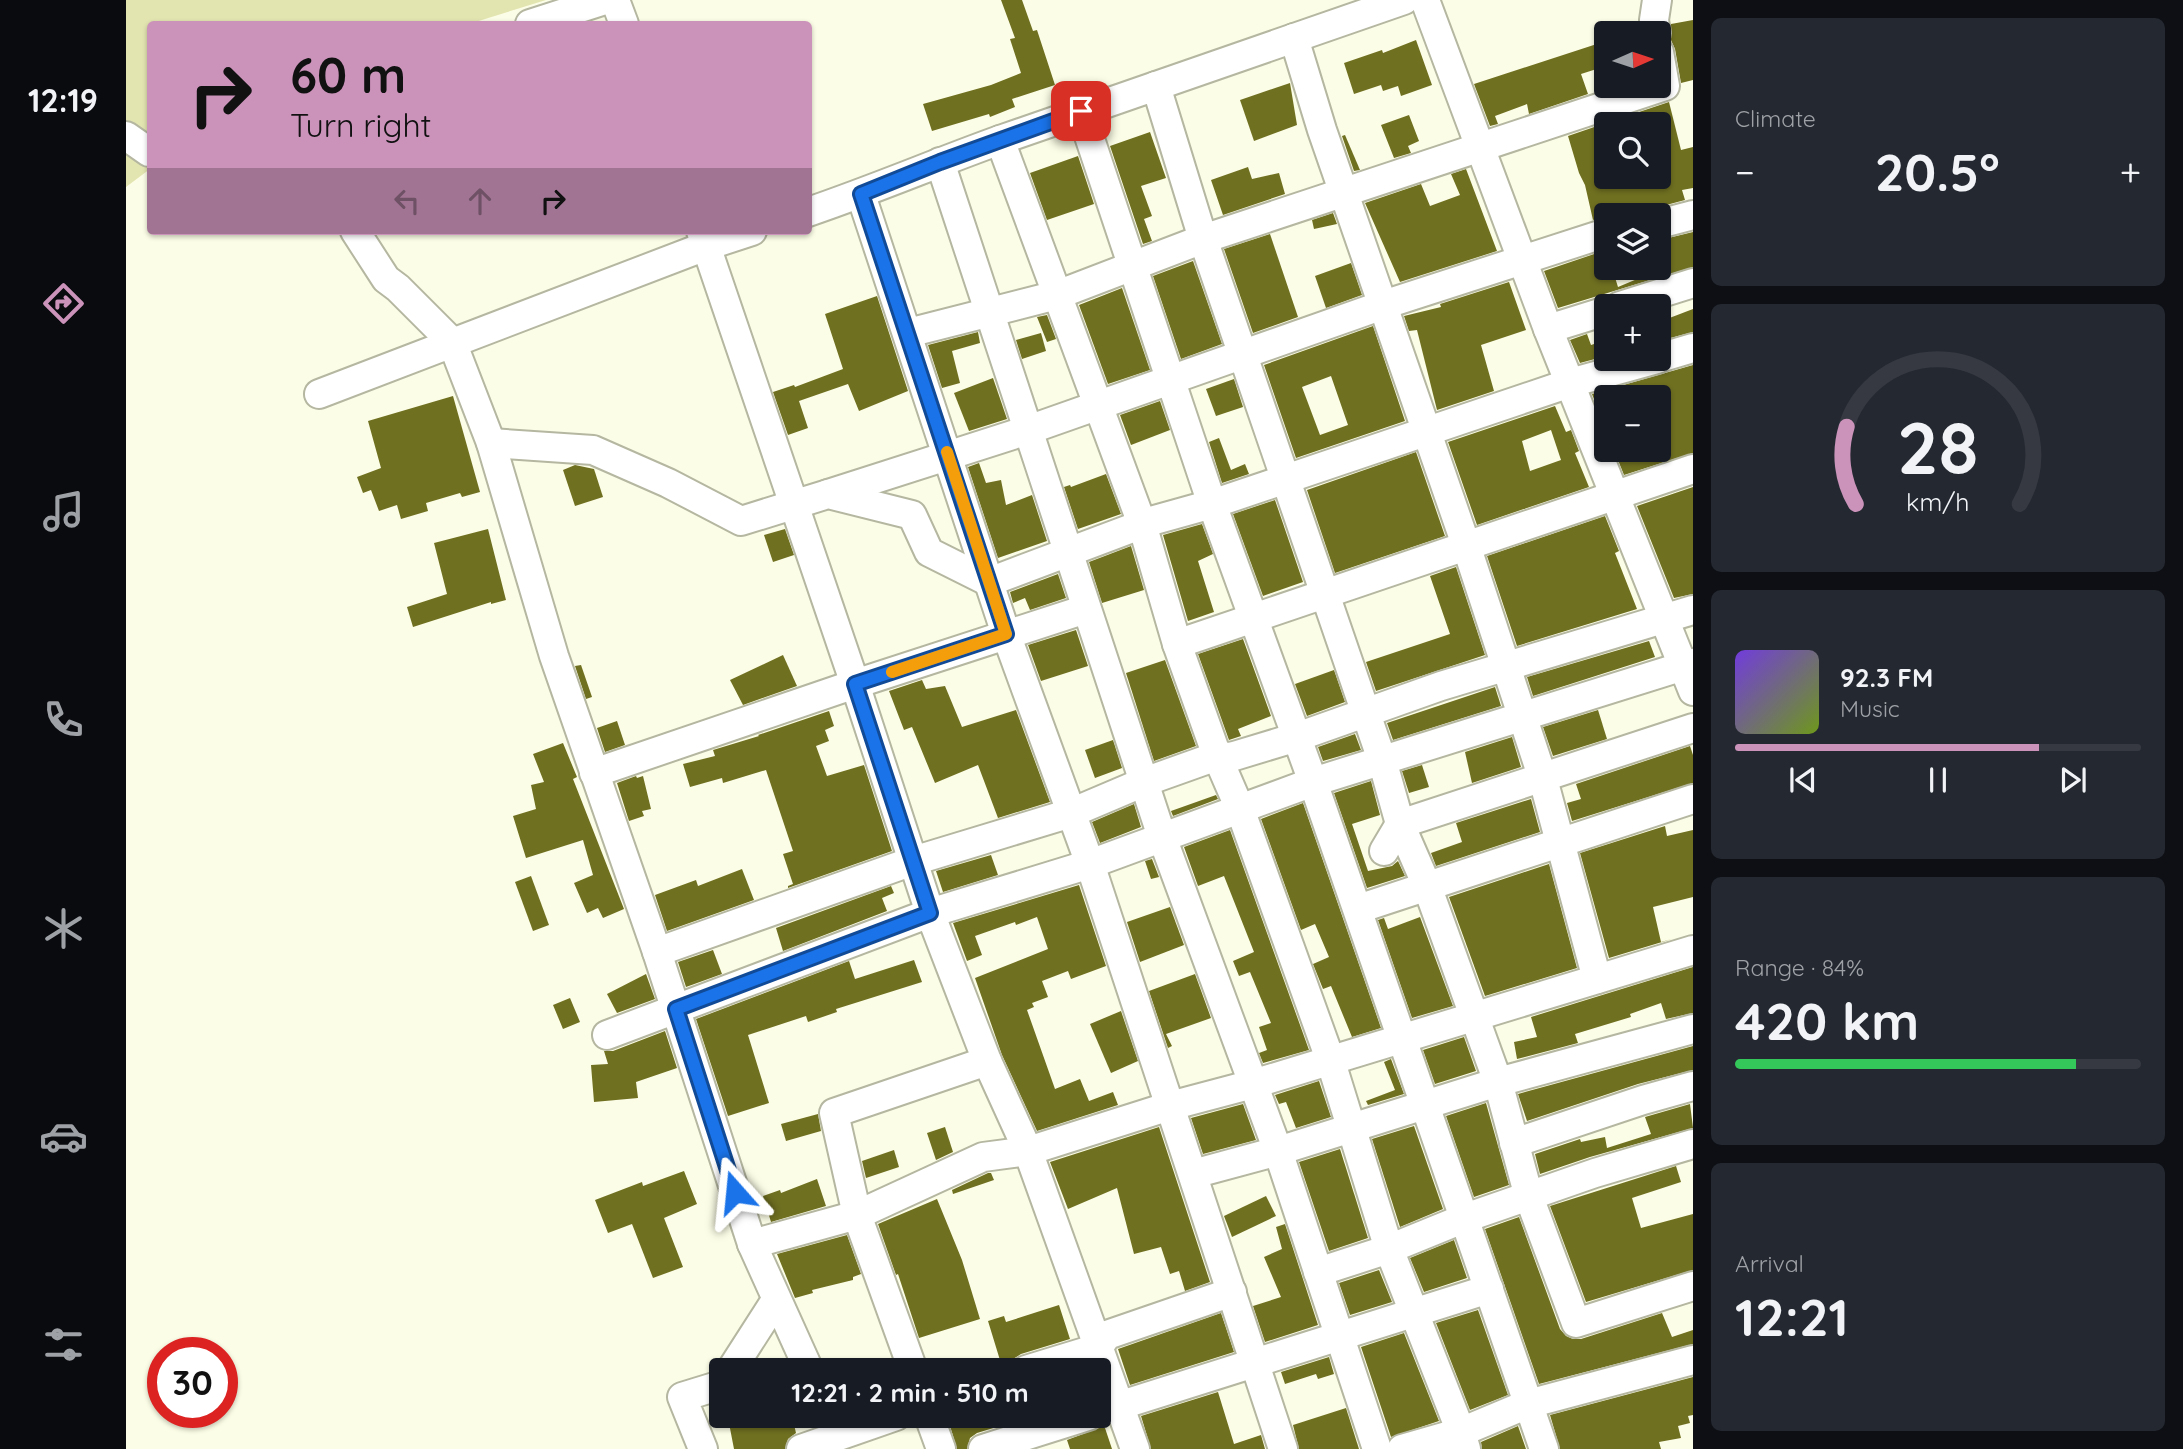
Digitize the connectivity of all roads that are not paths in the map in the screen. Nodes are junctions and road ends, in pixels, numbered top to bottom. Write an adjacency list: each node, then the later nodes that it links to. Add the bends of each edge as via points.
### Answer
1 (605, 0): 6 (street)
2 (615, 0): 7 (street)
3 (1404, 0): 9 (street)
4 (1425, 0): 15 (street)
5 (1657, 0): 8 (street)
6 (539, 21)
7 (623, 21)
8 (1654, 21)
9 (1294, 38): 10 (street); 18 (street)
10 (1156, 86): 12 (street); 27 (street)
11 (1628, 98): 15 (street)
12 (1081, 111): 14 (street); 29 (street)
13 (126, 136): 16 (street)
14 (1000, 140): 17 (street); 32 (street)
15 (1479, 146): 18 (street); 28 (street)
16 (142, 154)
17 (940, 162): 19 (street); 34 (street)
18 (1343, 191): 27 (street); 33 (street)
19 (861, 194): 20 (street); 37 (street)
20 (812, 211)
21 (1693, 215): 22 (street)
22 (1671, 221)
23 (358, 235): 38 (street, via 386,279)
24 (728, 235): 26 (street)
25 (1594, 237): 28 (street)
26 (704, 239): 38 (street); 55 (street)
27 (1203, 239): 29 (street); 40 (street)
28 (1523, 261): 33 (street); 36 (street)
29 (1133, 267): 32 (street); 43 (street)
30 (1693, 283): 31 (street)
31 (1658, 294)
32 (1057, 295): 34 (street); 46 (street)
33 (1382, 305): 40 (street); 48 (street)
34 (990, 312): 37 (street); 47 (street)
35 (1594, 314): 36 (street)
36 (1548, 329): 44 (street)
37 (908, 333): 50 (street)
38 (452, 342): 45 (street); 49 (street)
39 (1693, 348): 41 (street)
40 (1242, 354): 43 (street); 52 (street)
41 (1671, 354)
42 (1612, 371): 44 (street)
43 (1171, 380): 46 (street); 56 (street)
44 (1570, 383): 48 (street); 54 (street)
45 (319, 394)
46 (1098, 405): 47 (street); 57 (street)
47 (1028, 430): 50 (street); 59 (street)
48 (1426, 431): 52 (street); 58 (street)
49 (491, 443): 55 (street, via 593,450 741,521); 77 (street)
50 (948, 456): 53 (street); 60 (street)
51 (1693, 469): 54 (street)
52 (1286, 479): 56 (street); 61 (street)
53 (828, 494): 55 (street); 60 (street, via 912,515 929,552)
54 (1616, 495): 58 (street); 65 (street)
55 (794, 504): 70 (street)
56 (1212, 504): 57 (street); 64 (street)
57 (1142, 524): 59 (street); 67 (street)
58 (1466, 545): 61 (street); 68 (street)
59 (1068, 553): 60 (street); 62 (street)
60 (989, 582): 66 (street)
61 (1324, 594): 64 (street); 71 (street)
62 (1086, 609): 66 (street); 79 (street)
63 (1693, 610): 65 (street)
64 (1253, 617): 67 (street); 74 (street)
65 (1664, 620): 68 (street); 69 (street)
66 (1006, 634): 70 (street); 83 (street)
67 (1177, 644): 75 (street)
68 (1506, 667): 71 (street); 72 (street)
69 (1689, 674): 72 (street)
70 (855, 684): 77 (street); 88 (street)
71 (1365, 713): 74 (street); 76 (street)
72 (1522, 716): 76 (street); 78 (street)
73 (1693, 728): 78 (street)
74 (1297, 737): 75 (street, via 1231,757); 80 (street)
75 (1217, 756): 79 (street); 82 (street)
76 (1382, 761): 80 (street); 84 (street)
77 (594, 773): 94 (street)
78 (1543, 779): 84 (street); 86 (street)
79 (1144, 782): 83 (street); 85 (street)
80 (1313, 782): 82 (street); 91 (street)
81 (1693, 799): 86 (street)
82 (1240, 809): 85 (street); 101 (street)
83 (1071, 813): 88 (street); 89 (street)
84 (1400, 824): 87 (street); 90 (street)
85 (1161, 837): 89 (street); 104 (street)
86 (1562, 842): 90 (street); 95 (street)
87 (1384, 851)
88 (913, 861): 92 (street); 94 (street)
89 (1090, 864): 92 (street); 106 (street)
90 (1427, 886): 91 (street); 97 (street)
91 (1358, 909): 100 (street)
92 (930, 913): 96 (street); 102 (street)
93 (1693, 950): 95 (street)
94 (657, 952): 96 (street)
95 (1597, 979): 97 (street)
96 (676, 1009): 99 (street); 117 (street)
97 (1473, 1017): 100 (street); 103 (street)
98 (1693, 1029): 103 (street)
99 (607, 1035)
100 (1402, 1038): 101 (street); 107 (street)
101 (1330, 1059): 104 (street); 108 (street)
102 (987, 1061): 111 (street); 115 (street, via 834,1113)
103 (1498, 1082): 107 (street); 109 (street)
104 (1253, 1084): 106 (street); 112 (street)
105 (1693, 1086): 109 (street)
106 (1170, 1106): 111 (street); 113 (street)
107 (1426, 1106): 108 (street); 116 (street)
108 (1352, 1128): 112 (street); 118 (street)
109 (1514, 1143): 114 (street)
110 (1693, 1144): 114 (street)
111 (1028, 1151): 115 (street, via 983,1157); 126 (street)
112 (1278, 1151): 113 (street); 119 (street)
113 (1193, 1174): 122 (street)
114 (1529, 1197): 116 (street); 120 (street, via 1576,1323)
115 (857, 1215): 117 (street); 129 (street)
116 (1465, 1218): 118 (street); 121 (street)
117 (752, 1244): 123 (street)
118 (1390, 1250): 119 (street); 124 (street)
119 (1318, 1272): 125 (street)
120 (1693, 1286)
121 (1489, 1289): 124 (street); 135 (street)
122 (1232, 1292): 126 (street, via 1107,1335); 133 (street)
123 (776, 1300): 127 (street); 128 (street)
124 (1416, 1313): 125 (street); 142 (street)
125 (1339, 1338): 133 (street); 149 (street)
126 (1098, 1348): 130 (street); 131 (street)
127 (739, 1358)
128 (803, 1358)
129 (909, 1358)
130 (1065, 1358)
131 (1100, 1358)
132 (1693, 1360): 135 (street)
133 (1255, 1364): 136 (street); 148 (street)
134 (709, 1389): 143 (street, via 682,1397)
135 (1528, 1404): 142 (street); 151 (street)
136 (1111, 1408)
137 (1111, 1413): 147 (street)
138 (853, 1428): 141 (street)
139 (933, 1428): 145 (street)
140 (1050, 1428): 146 (street)
141 (831, 1434): 144 (street)
142 (1464, 1441): 150 (street)
143 (703, 1449)
144 (801, 1449)
145 (941, 1449)
146 (983, 1449)
147 (1135, 1449)
148 (1283, 1449)
149 (1377, 1449)
150 (1402, 1449)
151 (1544, 1449)

